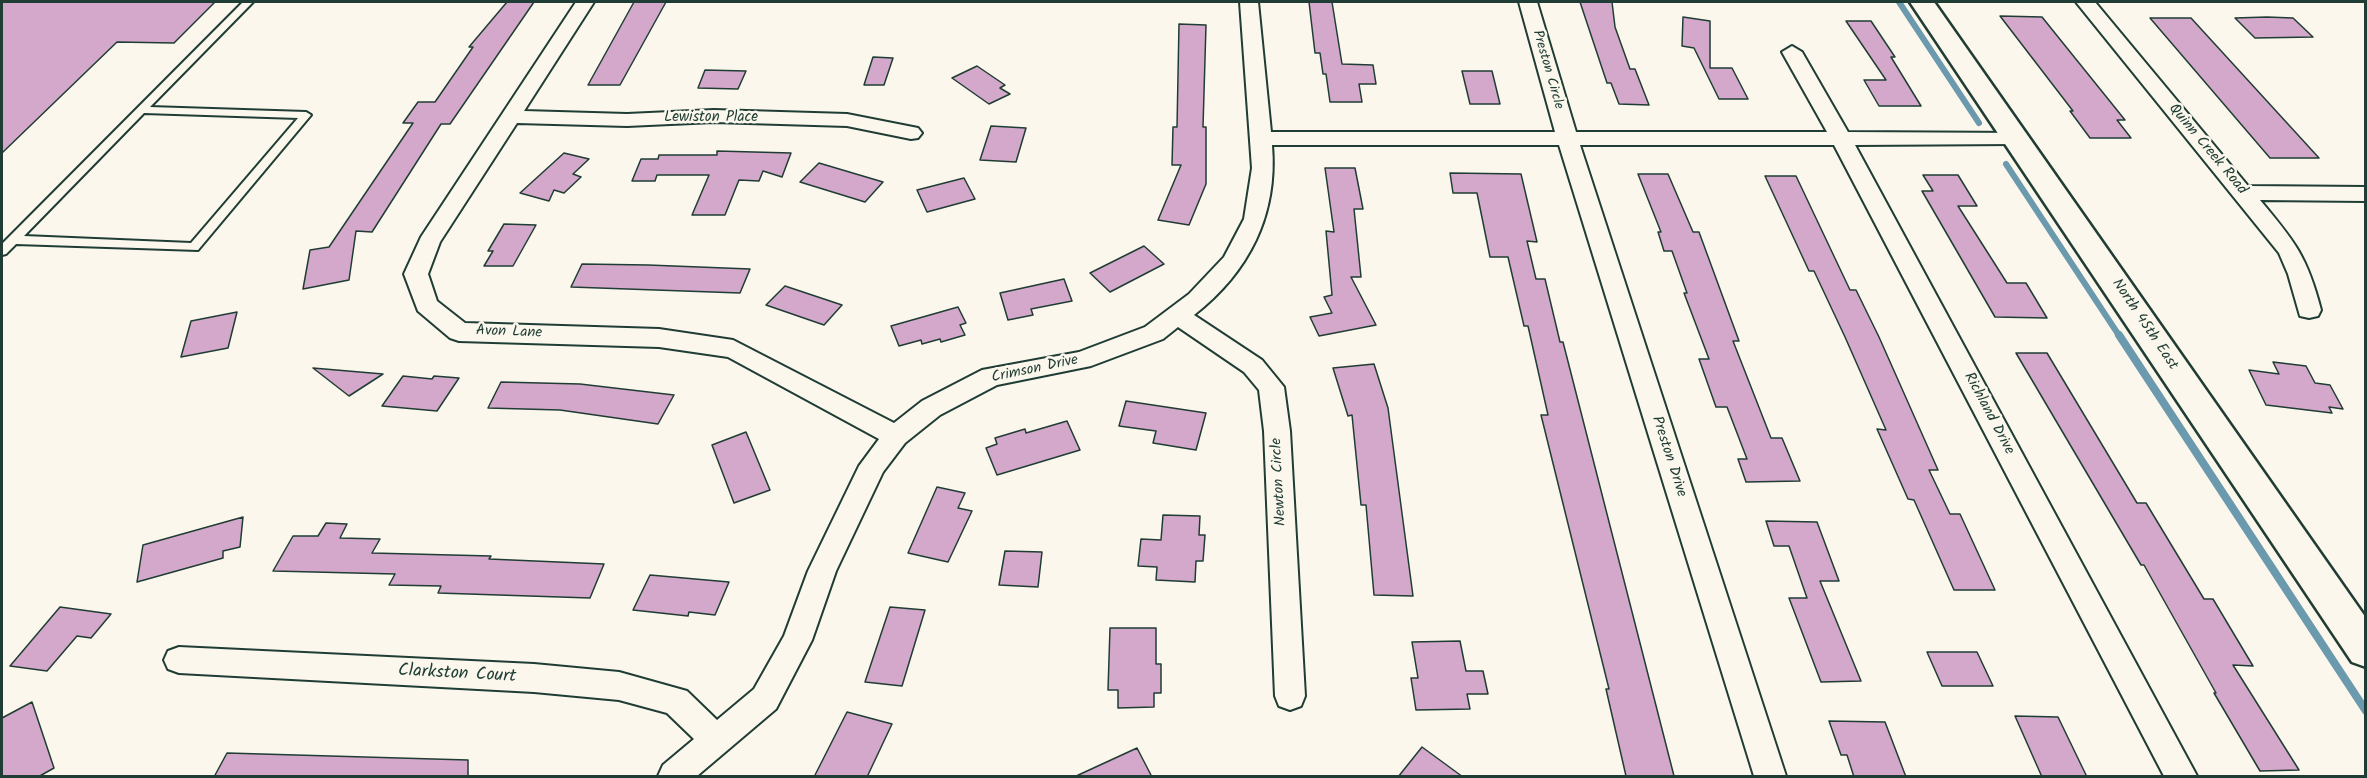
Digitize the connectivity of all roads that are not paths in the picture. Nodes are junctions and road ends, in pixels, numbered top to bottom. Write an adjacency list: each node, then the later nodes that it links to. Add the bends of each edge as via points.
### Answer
1 (248, 2): 8 (lane)
2 (585, 2): 9 (street, Avon Lane)
3 (1249, 2): 13 (street, Crimson Drive)
4 (1528, 2): 11 (street, Preston Circle)
5 (1922, 2): 12 (main road, North 45th East)
6 (2085, 2): 15 (street, Quinn Creek Road)
7 (1792, 52): 14 (street, Richland Drive)
8 (140, 110): 17 (lane); 17 (lane, via 306,115 194,247)
9 (511, 117): 10 (street, Lewiston Place, via 836,120); 21 (street, Avon Lane, via 429,242 417,274 426,305 434,312 459,332 659,338 733,349)
10 (911, 134)
11 (1567, 138): 13 (street); 14 (street); 27 (street, Preston Drive)
12 (2016, 138): 14 (street); 22 (main road, North 45th East)
13 (1261, 139): 20 (street, Crimson Drive, via 1263,168 1255,219 1233,261 1197,300)
14 (1842, 140): 28 (street, Richland Drive)
15 (2243, 193): 16 (street); 19 (street, Quinn Creek Road, via 2289,250)
16 (2366, 194)
17 (13, 240): 18 (lane)
18 (2, 251)
19 (2309, 310)
20 (1177, 315): 21 (street, Crimson Drive, via 1154,333 1082,360 991,377 931,408); 24 (street, Newton Circle, via 1253,366 1271,387 1277,431)
21 (896, 436): 25 (street, Crimson Drive, via 868,475 822,571 797,640 765,699)
22 (2366, 650)
23 (179, 660): 25 (street, Clarkston Court, via 619,686 676,701)
24 (1290, 696)
25 (717, 740): 26 (street, Crimson Drive)
26 (674, 777)
27 (1770, 777)
28 (2181, 777)

